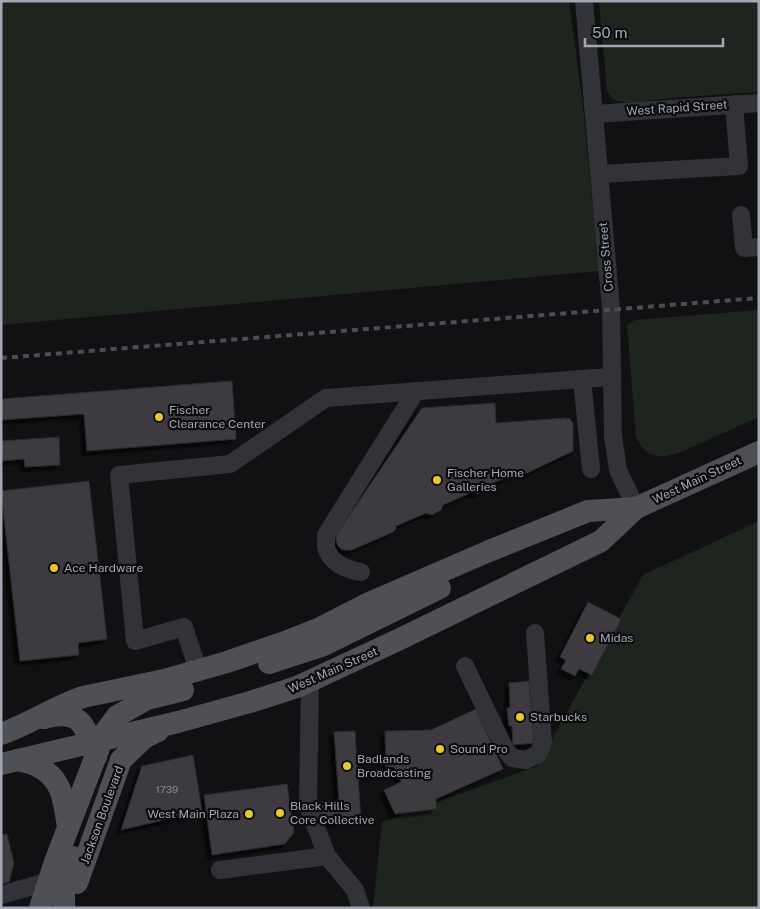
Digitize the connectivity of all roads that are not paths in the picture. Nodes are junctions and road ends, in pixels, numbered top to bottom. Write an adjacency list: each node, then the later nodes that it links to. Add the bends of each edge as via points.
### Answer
1 (584, 1): 4 (street, Cross Street)
2 (759, 103): 3 (street, West Rapid Street)
3 (734, 104): 4 (street, West Rapid Street); 5 (street, via 739,166)
4 (595, 114): 5 (street, Cross Street)
5 (600, 174): 8 (street, Cross Street, via 611,309)
6 (741, 214): 7 (street, via 744,248)
7 (759, 247)
8 (612, 377): 9 (street); 13 (street, Cross Street, via 613,436 618,470)
9 (582, 379): 10 (street); 12 (street)
10 (416, 392): 15 (street, via 326,535 326,549 331,558 350,570); 18 (street, via 326,398 230,464 119,476 135,641 184,628)
11 (759, 452): 13 (main road, West Main Street)
12 (591, 470)
13 (636, 508): 14 (main road, West Main Street, via 588,510); 19 (main road, West Main Street, via 600,541)
14 (489, 551): 18 (main road, West Main Street, via 318,629); 23 (main road, via 440,588 324,645 207,684 147,700 117,716)
15 (361, 572)
16 (535, 633): 17 (street, via 543,743 538,754 526,760 512,758 504,748)
17 (465, 666)
18 (198, 670): 20 (main road, West Main Street, via 83,697)
19 (310, 681): 21 (main road, West Main Street); 26 (street, via 308,806)
20 (32, 721): 22 (main road, West Main Street); 23 (main road, via 51,716 71,716 85,727)
21 (178, 722): 23 (main road, West Main Street); 32 (main road, Jackson Boulevard, via 144,738 121,760)
22 (1, 734)
23 (96, 746): 24 (main road, West Main Street); 25 (main road); 28 (main road, via 99,771)
24 (10, 762): 25 (main road, via 36,765 55,780 63,798)
25 (68, 829): 28 (main road)
26 (327, 856): 27 (street); 33 (street, via 355,890)
27 (220, 870)
28 (58, 878): 29 (street); 30 (main road); 31 (main road, via 64,883)
29 (1, 895)
30 (40, 908)
31 (64, 908)
32 (69, 908)
33 (361, 908)

